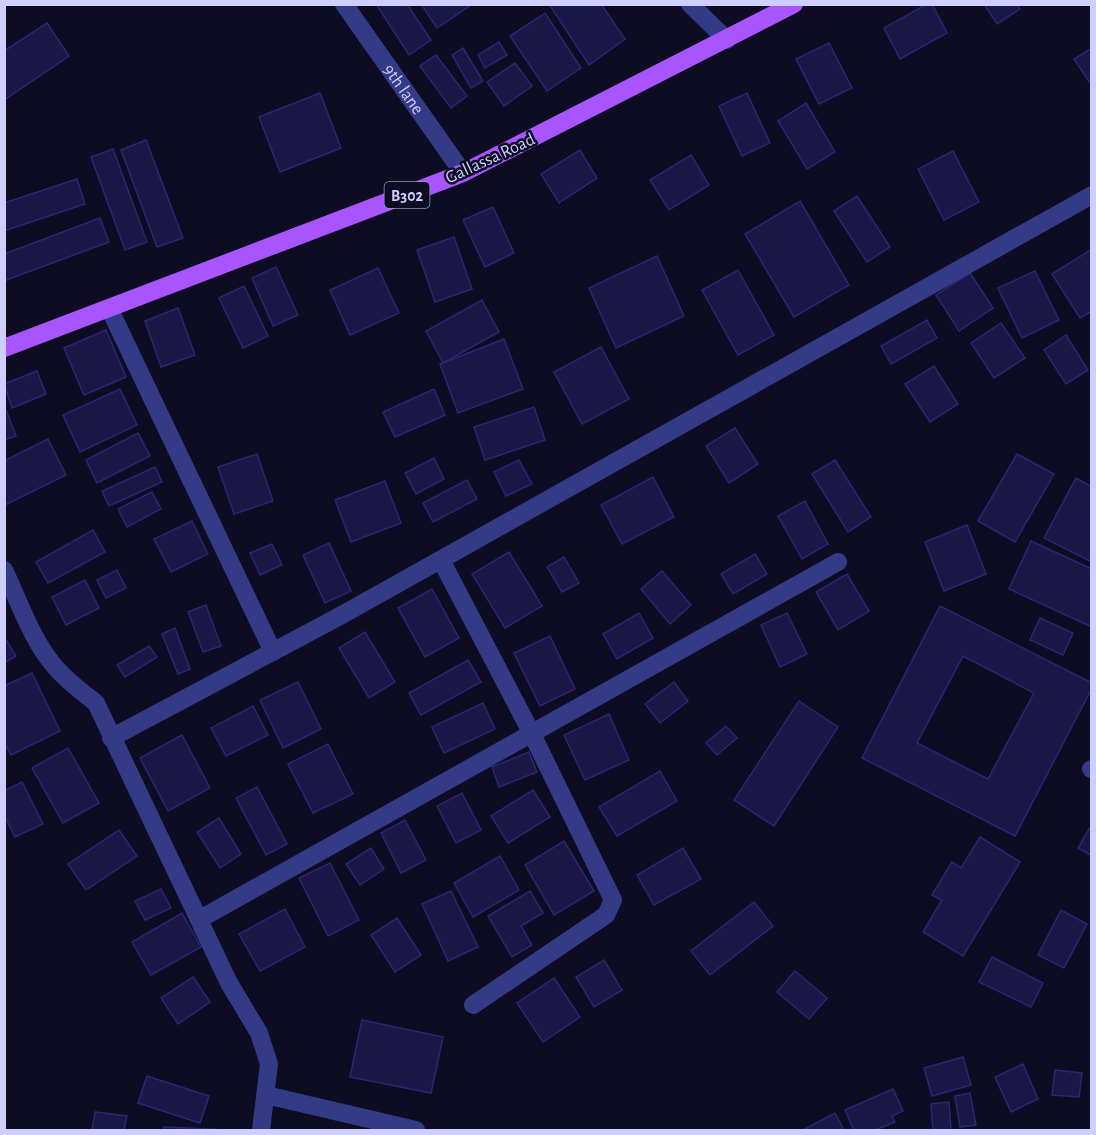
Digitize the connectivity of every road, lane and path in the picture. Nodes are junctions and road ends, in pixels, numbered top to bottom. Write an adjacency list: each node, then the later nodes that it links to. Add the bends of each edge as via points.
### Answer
1 (344, 4): 5 (street, 9th lane)
2 (690, 4): 4 (street)
3 (794, 4): 4 (main road, Gallassa Road / B302)
4 (727, 40): 5 (main road, Gallassa Road / B302)
5 (463, 173): 7 (main road, Gallassa Road / B302)
6 (1092, 195): 9 (street)
7 (110, 310): 8 (main road, Gallassa Road / B302); 12 (street)
8 (4, 348)
9 (441, 560): 12 (street); 13 (street)
10 (838, 562): 13 (street)
11 (4, 570): 14 (street, via 47,657 96,703)
12 (273, 652): 14 (street)
13 (532, 734): 15 (street); 16 (street, via 613,900 606,915)
14 (111, 738): 15 (street)
15 (200, 920): 17 (street, via 259,1033 269,1064)
16 (473, 1005)
17 (266, 1095): 18 (street); 19 (street)
18 (261, 1131)
19 (416, 1131)

